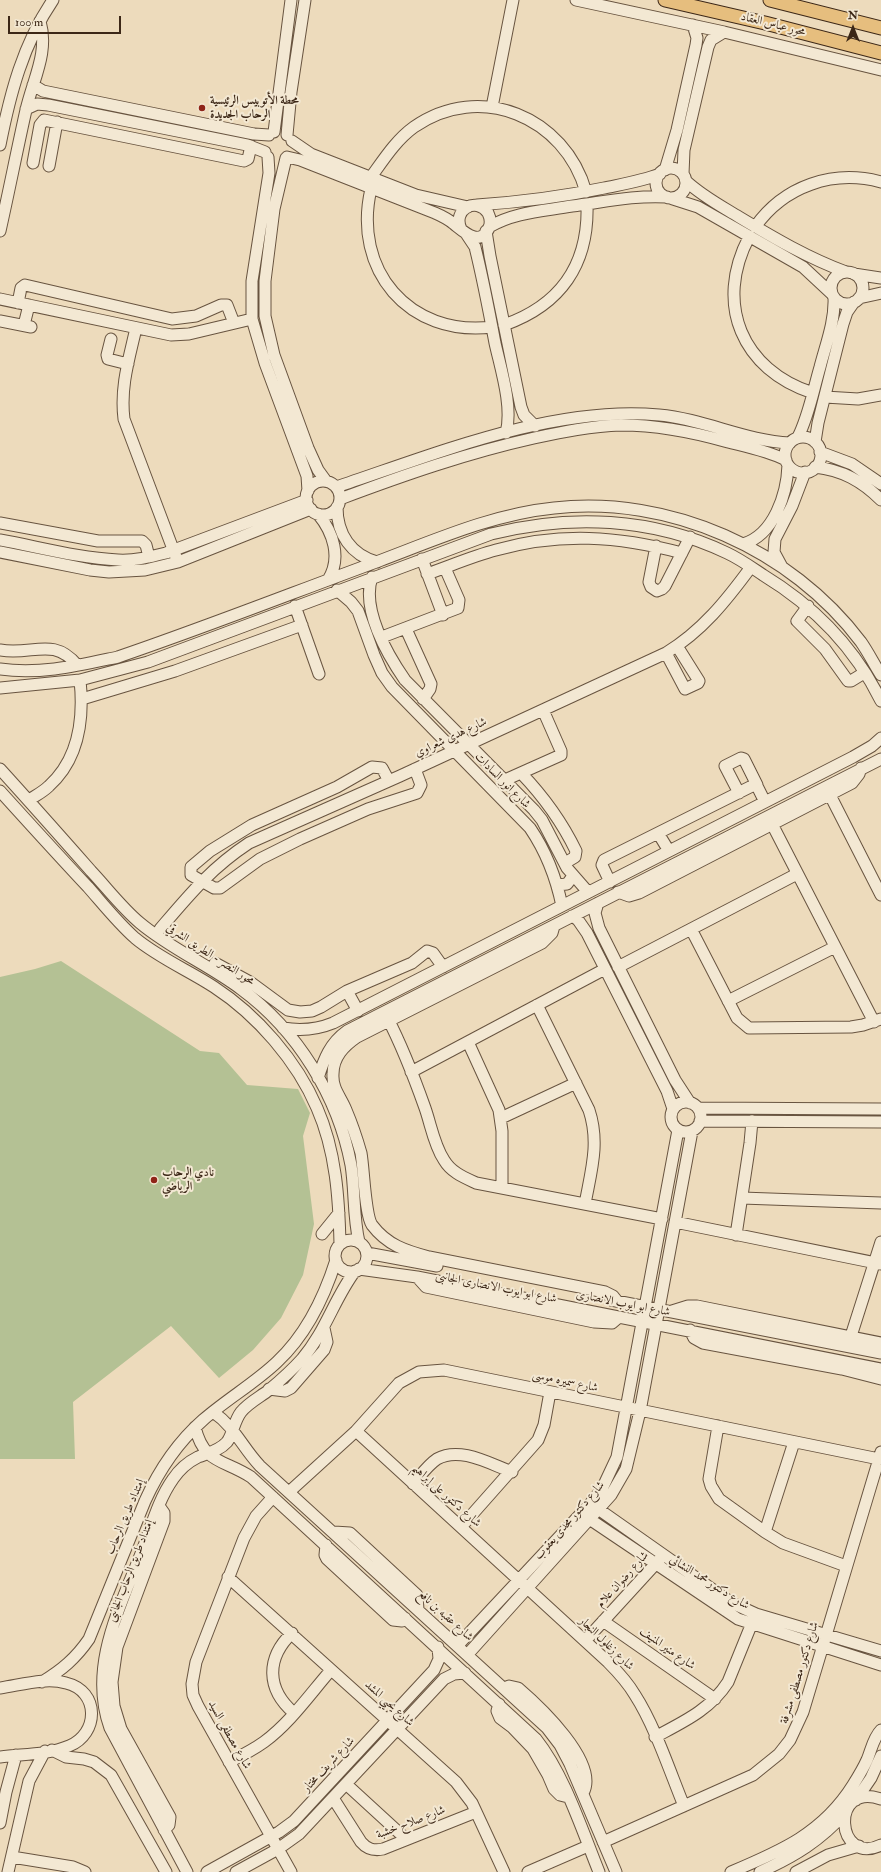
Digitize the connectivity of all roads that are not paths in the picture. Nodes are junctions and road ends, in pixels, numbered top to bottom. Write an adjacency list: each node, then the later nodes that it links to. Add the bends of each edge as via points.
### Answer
1 (53, 0): 8 (street)
2 (291, 0): 18 (street)
3 (306, 0): 19 (street, via 291,92)
4 (513, 0): 15 (street)
5 (576, 0): 9 (street)
6 (665, 0): 12 (main road, محور عباس العقاد)
7 (770, 0): 10 (main road, محور عباس العقاد)
8 (40, 21): 14 (street, via 44,49); 20 (street, via 18,69)
9 (693, 25): 11 (street); 26 (street, via 697,38 678,130)
10 (881, 28)
11 (724, 32): 13 (street); 28 (street, via 717,35 708,47 684,150)
12 (881, 52)
13 (881, 70)
14 (33, 85): 16 (street); 18 (street, via 44,91 254,134)
15 (492, 108): 27 (street, via 458,108 424,120 404,134 393,146); 31 (street, via 507,110 528,118 547,130 558,140 575,164)
16 (26, 109): 21 (street, via 43,104); 24 (street)
17 (57, 122): 21 (street, via 244,161 248,159); 25 (street, via 44,120 40,125); 25 (street, via 53,166)
18 (271, 133): 19 (street, via 281,132); 22 (street, via 264,141)
19 (289, 138): 23 (street, via 292,150); 27 (street, via 311,154)
20 (1, 140)
21 (251, 146): 22 (street)
22 (267, 155): 23 (street, via 279,161); 48 (street, via 269,173 252,281)
23 (287, 158): 30 (street, via 300,160); 68 (street, via 274,209 265,281 265,316 274,355 308,448)
24 (16, 159): 25 (street); 37 (street)
25 (33, 163)
26 (662, 172): 28 (street, via 673,168); 31 (street, via 644,180); 32 (street, via 656,182 657,187 662,195)
27 (372, 177): 34 (street, via 416,195)
28 (685, 177): 32 (street, via 685,188 681,194); 35 (street, via 705,196)
29 (881, 182): 35 (street, via 863,178 841,178 808,185 778,202)
30 (371, 189): 38 (street, via 448,219); 53 (street, via 367,213 369,245 373,260 390,289 416,312 438,323 464,328)
31 (586, 192): 34 (street)
32 (668, 197): 33 (street, via 632,197); 39 (street, via 698,208)
33 (587, 204): 36 (street, via 512,216 502,219); 52 (street, via 586,240 581,256 568,280 560,291 540,308 524,318)
34 (472, 206): 36 (street, via 482,207 489,216); 38 (street, via 459,216)
35 (755, 227): 40 (street, via 810,258)
36 (488, 229): 38 (street, via 477,237); 52 (street)
37 (0, 231)
38 (464, 232): 53 (street, via 476,247)
39 (749, 237): 43 (street, via 803,268); 57 (street, via 742,249 735,276 734,305 742,332 755,355 772,373 785,382)
40 (850, 273): 41 (street); 43 (street, via 841,273 833,279); 45 (street, via 860,279 863,287)
41 (881, 278)
42 (881, 293): 45 (street)
43 (833, 296): 45 (street, via 841,303); 57 (street, via 833,316)
44 (0, 299): 46 (street)
45 (857, 300): 59 (street, via 847,312 842,324)
46 (23, 304): 47 (street, via 21,288 25,285); 49 (street, via 27,326); 50 (street)
47 (108, 305): 50 (street); 51 (street, via 172,319 196,316 224,305 230,308)
48 (252, 319): 51 (street); 72 (street, via 265,363 306,476)
49 (0, 321)
50 (104, 321): 54 (street)
51 (234, 323): 54 (street, via 180,335)
52 (504, 325): 60 (street, via 524,415)
53 (492, 327): 61 (street, via 508,410)
54 (136, 328): 56 (street)
55 (111, 339): 56 (street, via 108,359)
56 (128, 364): 86 (street, via 122,396 124,419)
57 (813, 393): 62 (street, via 806,420)
58 (881, 395): 59 (street, via 858,400)
59 (824, 397): 63 (street)
60 (535, 426): 61 (street); 62 (street, via 588,415 660,415 774,441)
61 (506, 433): 70 (street)
62 (794, 440): 63 (street, via 807,437); 65 (street, via 785,450)
63 (815, 442): 64 (street)
64 (820, 452): 66 (street, via 820,460); 69 (street, via 852,464)
65 (787, 463): 67 (street, via 798,472); 73 (street, via 763,451 686,431 621,425 585,428 474,453 404,475); 82 (street, via 784,493 772,519 759,537)
66 (816, 467): 67 (street); 71 (street, via 848,475)
67 (805, 472): 96 (street, via 774,543 775,556)
68 (326, 481): 70 (street); 72 (street, via 314,484)
69 (881, 484)
70 (336, 487): 73 (street)
71 (881, 500)
72 (311, 503): 73 (street, via 327,514); 86 (street); 89 (street, via 330,531); 92 (street)
73 (339, 503): 84 (street, via 340,526 345,541)
74 (0, 523): 77 (street)
75 (526, 526): 78 (street, via 565,521 617,522); 80 (street); 81 (street)
76 (467, 528): 80 (street); 82 (street, via 536,510 574,506 613,507 670,517 703,527); 93 (street)
77 (56, 534): 85 (street); 90 (street, via 98,541 142,541 146,545)
78 (690, 537): 88 (street); 94 (street)
79 (0, 540): 85 (street)
80 (473, 540): 91 (street)
81 (529, 543): 83 (street, via 569,538 598,538); 95 (street, via 494,550)
82 (743, 544): 96 (street)
83 (656, 546): 88 (street); 88 (street, via 649,582 655,590 664,588)
84 (351, 548): 89 (street, via 344,555); 93 (street, via 363,557)
85 (53, 550): 90 (street, via 119,560)
86 (174, 550): 90 (street); 92 (street)
87 (0, 552): 92 (street, via 109,572 145,570)
88 (682, 553)
89 (335, 554): 99 (street, via 333,572)
90 (149, 557)
91 (422, 559): 97 (street); 98 (street)
92 (178, 562)
93 (377, 562): 99 (street)
94 (751, 567): 102 (street); 108 (street, شارع هدى شعراوي, via 711,617)
95 (445, 568): 97 (street); 103 (street, via 460,604 456,610)
96 (784, 568): 118 (street, via 831,609 860,642)
97 (427, 574): 103 (street)
98 (372, 577): 100 (street); 107 (street, شارع انور السادات, via 369,600)
99 (328, 580): 112 (street, via 152,646 118,657)
100 (337, 590): 101 (street); 116 (street, شارع انور السادات, via 358,611)
101 (295, 606): 104 (street); 106 (street)
102 (808, 606): 115 (street, via 844,644); 115 (street, via 797,621 824,649 848,681)
103 (442, 615): 105 (street)
104 (302, 625): 111 (street); 117 (street)
105 (406, 629): 107 (street); 122 (street, via 431,684)
106 (211, 638): 111 (street); 119 (street, via 148,662)
107 (382, 638): 113 (street, شارع انور السادات)
108 (677, 646): 110 (street, شارع هدى شعراوي); 110 (street, via 698,683 685,689)
109 (0, 650): 112 (street, via 20,652 53,648 68,654)
110 (666, 653): 124 (street, شارع هدى شعراوي)
111 (217, 656): 121 (street)
112 (77, 665): 114 (street, via 27,671)
113 (395, 665): 116 (street); 122 (street, شارع انور السادات)
114 (3, 670): 120 (street)
115 (864, 672): 123 (street)
116 (382, 673): 127 (street, شارع انور السادات, via 397,693)
117 (319, 674)
118 (881, 675)
119 (80, 680): 120 (street); 121 (street)
120 (3, 688)
121 (82, 699): 140 (street, via 82,719 71,756 53,782)
122 (423, 699): 126 (street, شارع انور السادات)
123 (881, 701)
124 (542, 710): 126 (street, شارع هدى شعراوي); 132 (street, via 561,755)
125 (881, 738): 141 (street, via 853,757)
126 (468, 745): 127 (street, شارع هدى شعراوي); 133 (street, شارع انور السادات)
127 (454, 751): 131 (street, شارع هدى شعراوي); 155 (street, شارع انور السادات, via 530,828 547,857)
128 (881, 759): 129 (street)
129 (861, 768): 139 (street, via 852,783); 157 (street)
130 (0, 769): 136 (street, محور النصر - الطريق الشرقي)
131 (415, 769): 134 (street, شارع هدى شعراوي); 145 (street, via 421,785 417,793 368,809)
132 (521, 773): 133 (street); 150 (street, via 547,802 568,834 576,851 575,857)
133 (505, 780): 150 (street, شارع انور السادات, via 542,820)
134 (389, 781): 142 (street, شارع هدى شعراوي); 143 (street, via 382,768 372,767 337,787)
135 (757, 785): 137 (street); 137 (street, via 741,758 725,766); 141 (street)
136 (18, 789): 138 (street); 140 (street, محور النصر - الطريق الشرقي)
137 (738, 793): 148 (street)
138 (4, 795): 199 (street, محور النصر - الطريق الشرقي, via 134,937 233,1001 280,1048 295,1068 317,1108 331,1152)
139 (830, 795): 146 (street); 158 (street)
140 (28, 800): 144 (street, محور النصر - الطريق الشرقي)
141 (765, 802): 149 (street)
142 (334, 805): 145 (street); 147 (street, شارع هدى شعراوي)
143 (280, 812): 147 (street); 153 (street, via 239,832 200,859 191,867 190,872)
144 (43, 817): 164 (street, via 60,826 134,908); 169 (street, محور النصر - الطريق الشرقي, via 138,922 172,947)
145 (342, 821): 153 (street, via 260,859 223,887 214,888)
146 (772, 824): 151 (street); 157 (street, via 639,893 629,896)
147 (287, 826): 153 (street, شارع هدى شعراوي, via 232,854)
148 (658, 833): 149 (street); 154 (street, via 604,860 602,865)
149 (669, 851): 154 (street)
150 (565, 863): 152 (street, شارع انور السادات)
151 (797, 874): 163 (street); 165 (street)
152 (573, 876): 155 (street, via 567,884); 156 (street, شارع انور السادات)
153 (201, 881): 164 (street, شارع هدى شعراوي)
154 (610, 882): 156 (street)
155 (557, 885): 160 (street, شارع انور السادات)
156 (588, 892): 160 (street)
157 (618, 892): 159 (street)
158 (881, 895)
159 (598, 903): 161 (street); 167 (street, via 595,913 598,928)
160 (562, 906): 166 (street)
161 (572, 916): 162 (street); 168 (street, via 583,926)
162 (554, 926): 172 (street); 179 (street, via 552,933 542,942)
163 (691, 929): 167 (street); 173 (street)
164 (160, 930): 169 (street)
165 (835, 947): 173 (street); 178 (street)
166 (443, 967): 170 (street); 171 (street, via 433,953 427,951 407,966)
167 (618, 967): 186 (street, via 678,1086)
168 (605, 969): 174 (street); 187 (street, via 667,1091)
169 (228, 975): 171 (street, via 250,982 288,1010 300,1012 312,1011); 180 (street, محور النصر - الطريق الشرقي)
170 (403, 988): 172 (street); 175 (street)
171 (347, 991): 175 (street)
172 (410, 998): 176 (street)
173 (728, 1000): 178 (street, via 740,1022 754,1029 851,1027)
174 (537, 1005): 182 (street); 185 (street)
175 (358, 1011): 177 (street)
176 (384, 1011): 179 (street); 181 (street)
177 (340, 1020): 180 (street, via 308,1030); 181 (street)
178 (877, 1020)
179 (390, 1022): 183 (street); 209 (street, via 357,1037 342,1049 334,1064 334,1089 351,1122 361,1153 367,1212 371,1223 389,1243)
180 (283, 1028): 184 (street, محور النصر - الطريق الشرقي, via 299,1047)
181 (346, 1031): 184 (street, via 329,1049)
182 (468, 1042): 183 (street); 189 (street, via 496,1101)
183 (411, 1072): 195 (street, via 443,1159 450,1168 476,1183)
184 (318, 1078): 204 (street, محور النصر - الطريق الشرقي, via 332,1104 346,1146)
185 (576, 1083): 189 (street); 198 (street, via 590,1110 596,1146)
186 (694, 1106): 187 (street, via 680,1103); 188 (street); 190 (street, via 701,1116)
187 (673, 1109): 193 (street, via 671,1119)
188 (881, 1109)
189 (501, 1118): 195 (street)
190 (700, 1121): 191 (street); 194 (street)
191 (752, 1121): 192 (street); 196 (street)
192 (881, 1122)
193 (678, 1130): 194 (street); 200 (street, شارع دكتور مجدى يعقوب)
194 (692, 1131): 201 (street, شارع دكتور مجدى يعقوب)
195 (502, 1188): 198 (street)
196 (742, 1198): 197 (street); 203 (street)
197 (881, 1203)
198 (585, 1204): 200 (street)
199 (339, 1213): 202 (street); 206 (street, محور النصر - الطريق الشرقي)
200 (662, 1219): 212 (street, شارع دكتور مجدى يعقوب)
201 (675, 1222): 203 (street); 213 (street, شارع دكتور مجدى يعقوب)
202 (322, 1234)
203 (736, 1235): 210 (street)
204 (359, 1242): 206 (street, via 349,1240); 207 (street)
205 (881, 1242): 210 (street)
206 (340, 1244): 208 (street, via 335,1254)
207 (367, 1253): 209 (street, شارع ابو ايوب الانصارى); 211 (street, via 366,1262)
208 (336, 1260): 211 (street, via 341,1268 350,1272); 226 (street, إمتداد طريق الرحاب, via 323,1297 297,1340 277,1362)
209 (428, 1261): 212 (street, شارع ابو ايوب الانصارى)
210 (878, 1263): 218 (street)
211 (357, 1270): 215 (street, شارع ابو ايوب الانصارى, via 417,1277); 229 (street, via 345,1286 324,1328 303,1358 248,1405)
212 (646, 1306): 213 (street, شارع ابو ايوب الانصارى); 215 (street, شارع دكتور مجدى يعقوب)
213 (659, 1309): 214 (street, شارع ابو ايوب الانصارى); 216 (street, شارع دكتور مجدى يعقوب)
214 (671, 1312): 218 (street, via 697,1306); 220 (street, شارع ابو ايوب الانصارى)
215 (643, 1321): 216 (street, شارع ابو ايوب الانصارى); 224 (street, شارع دكتور مجدى يعقوب)
216 (656, 1324): 217 (street, شارع ابو ايوب الانصارى); 225 (street, شارع دكتور مجدى يعقوب)
217 (690, 1330): 221 (street, شارع ابو ايوب الانصارى); 222 (street, via 694,1338 703,1343 842,1369)
218 (851, 1336): 219 (street)
219 (881, 1343)
220 (881, 1353)
221 (881, 1369)
222 (881, 1379)
223 (550, 1392): 224 (street, شارع سميره موسى); 230 (street, شارع سميره موسى, via 444,1370 419,1372 399,1383); 235 (street, via 544,1425 538,1440)
224 (627, 1408): 225 (street, شارع سميره موسى); 240 (street, شارع دكتور مجدى يعقوب, via 614,1466)
225 (640, 1411): 227 (street, شارع سميره موسى); 240 (street, شارع دكتور مجدى يعقوب, via 626,1469 611,1495)
226 (213, 1412): 228 (street, إمتداد طريق الرحاب); 229 (street, شارع عقبه بن نافع)
227 (718, 1426): 231 (street, شارع سميره موسى); 243 (street, via 709,1471 711,1486 719,1499)
228 (195, 1427): 232 (street, via 199,1441); 265 (street, إمتداد طريق الرحاب, via 175,1449 153,1483 89,1639 61,1671)
229 (232, 1428): 232 (street, via 227,1442); 234 (street, شارع عقبه بن نافع)
230 (356, 1431): 237 (street, شارع دكتور على إبراهيم); 238 (street, شارع سميره موسى)
231 (794, 1442): 233 (street, شارع سميره موسى); 243 (street)
232 (207, 1454): 236 (street); 256 (street, إمتداد طريق الرحاب الجانبى, via 183,1467 173,1479 159,1506 164,1513 164,1521)
233 (880, 1456): 246 (street, شارع دكتور مصطفى مشرفة)
234 (260, 1466): 236 (street); 238 (street, شارع عقبه بن نافع)
235 (512, 1472): 237 (street, via 465,1455 451,1454 437,1459); 242 (street)
236 (251, 1477): 239 (street)
237 (413, 1484): 242 (street, شارع دكتور على إبراهيم)
238 (289, 1492): 257 (street, شارع عقبه بن نافع)
239 (273, 1497): 247 (street, شارع مصطفى السيد, via 249,1526); 259 (street)
240 (595, 1507): 241 (street, شارع دكتور مجدى يعقوب); 244 (street, شارع دكتور محمد النشائي)
241 (585, 1516): 245 (street, شارع دكتور محمد النشائي); 248 (street, شارع دكتور مجدى يعقوب); 249 (street, شارع دكتور مجدى يعقوب)
242 (461, 1527): 248 (street, شارع دكتور على إبراهيم)
243 (765, 1532): 246 (street, via 783,1543)
244 (664, 1555): 245 (street, شارع رضوان علام); 250 (street, شارع دكتور محمد النشائي, via 732,1603)
245 (655, 1564): 251 (street, شارع رضوان علام); 252 (street, شارع دكتور محمد النشائي, via 726,1612)
246 (846, 1566): 254 (street, شارع دكتور مصطفى مشرفة)
247 (228, 1577): 253 (street, شارع يحيي المشد); 280 (street, شارع مصطفى السيد, via 196,1662 192,1684 198,1706)
248 (519, 1580): 249 (street, شارع زغلول النجار); 257 (street, شارع دكتور مجدى يعقوب)
249 (528, 1589): 255 (street, شارع زغلول النجار); 261 (street, شارع دكتور مجدى يعقوب)
250 (756, 1614): 252 (street); 254 (street, شارع دكتور محمد النشائي)
251 (603, 1621): 255 (street, شارع رضوان علام); 267 (street, شارع منير المنيف)
252 (751, 1624): 258 (street, شارع دكتور محمد النشائي); 267 (street, via 728,1682)
253 (292, 1633): 263 (street, شارع يحيي المشد); 270 (street, via 278,1649 273,1678 280,1698)
254 (825, 1634): 258 (street, شارع دكتور مصطفى مشرفة); 260 (street, شارع دكتور محمد النشائي)
255 (585, 1641): 274 (street, شارع زغلول النجار, via 623,1678 636,1696)
256 (112, 1645): 268 (street, via 103,1669); 279 (street, via 114,1706)
257 (458, 1645): 261 (street, شارع عقبه بن نافع)
258 (822, 1647): 262 (street, شارع دكتور محمد النشائي); 286 (street, شارع دكتور مصطفى مشرفة, via 798,1727 779,1754 753,1775)
259 (438, 1648): 264 (street); 271 (street, شارع شريف مختار, via 439,1659 434,1670)
260 (881, 1651)
261 (468, 1654): 292 (street, شارع عقبه بن نافع, via 554,1736 565,1754)
262 (881, 1665)
263 (331, 1670): 270 (street); 271 (street, شارع يحيي المشد)
264 (465, 1673): 272 (street, via 454,1674 444,1679); 293 (street, via 542,1746 553,1763)
265 (42, 1682): 266 (street); 269 (street, via 58,1681 74,1685)
266 (0, 1688)
267 (715, 1699): 274 (street, via 701,1712)
268 (104, 1703): 269 (street); 279 (street, via 110,1728)
269 (91, 1704): 275 (street, via 90,1723 83,1736 71,1746)
270 (294, 1713): 280 (street, via 264,1742)
271 (388, 1720): 272 (street, شارع يحيي المشد); 290 (street, شارع شريف مختار, via 294,1821)
272 (397, 1729): 281 (street); 287 (street, شارع يحيي المشد, via 456,1782)
273 (881, 1730): 309 (street, via 852,1786 820,1824 787,1848)
274 (655, 1737): 286 (street, شارع زغلول النجار)
275 (49, 1751): 276 (street); 297 (street, via 29,1781); 300 (street, via 94,1762 110,1775)
276 (16, 1755): 278 (street); 282 (street)
277 (881, 1756): 285 (street, via 871,1778)
278 (0, 1757)
279 (131, 1759): 301 (street)
280 (229, 1762): 290 (street, شارع مصطفى السيد)
281 (346, 1784): 283 (street); 291 (street)
282 (3, 1789): 289 (street)
283 (333, 1798): 291 (street, شارع صلاح خشبة, via 365,1846 376,1850); 296 (street, via 299,1834)
284 (881, 1799): 285 (street, via 868,1797)
285 (856, 1800): 288 (street)
286 (684, 1806): 292 (street, شارع دكتور مصطفى مشرفة)
287 (476, 1812): 291 (street, شارع صلاح خشبة); 305 (street, شارع يحيي المشد)
288 (846, 1812): 294 (street, via 846,1834); 310 (street, via 818,1840 794,1856)
289 (0, 1823)
290 (271, 1837): 296 (street, شارع مصطفى السيد); 302 (street, شارع شريف مختار)
291 (406, 1840)
292 (603, 1842): 308 (street, شارع عقبه بن نافع)
293 (588, 1846): 306 (street); 307 (street)
294 (859, 1846): 295 (street); 311 (street, via 828,1854)
295 (878, 1848)
296 (278, 1849): 303 (street); 304 (street, شارع مصطفى السيد)
297 (12, 1857): 298 (street); 299 (street, via 73,1867)
298 (8, 1872)
299 (84, 1872)
300 (166, 1872)
301 (187, 1872)
302 (207, 1872)
303 (236, 1872)
304 (291, 1872)
305 (504, 1872)
306 (528, 1872)
307 (599, 1872)
308 (616, 1872)
309 (731, 1872)
310 (760, 1872)
311 (796, 1872)

